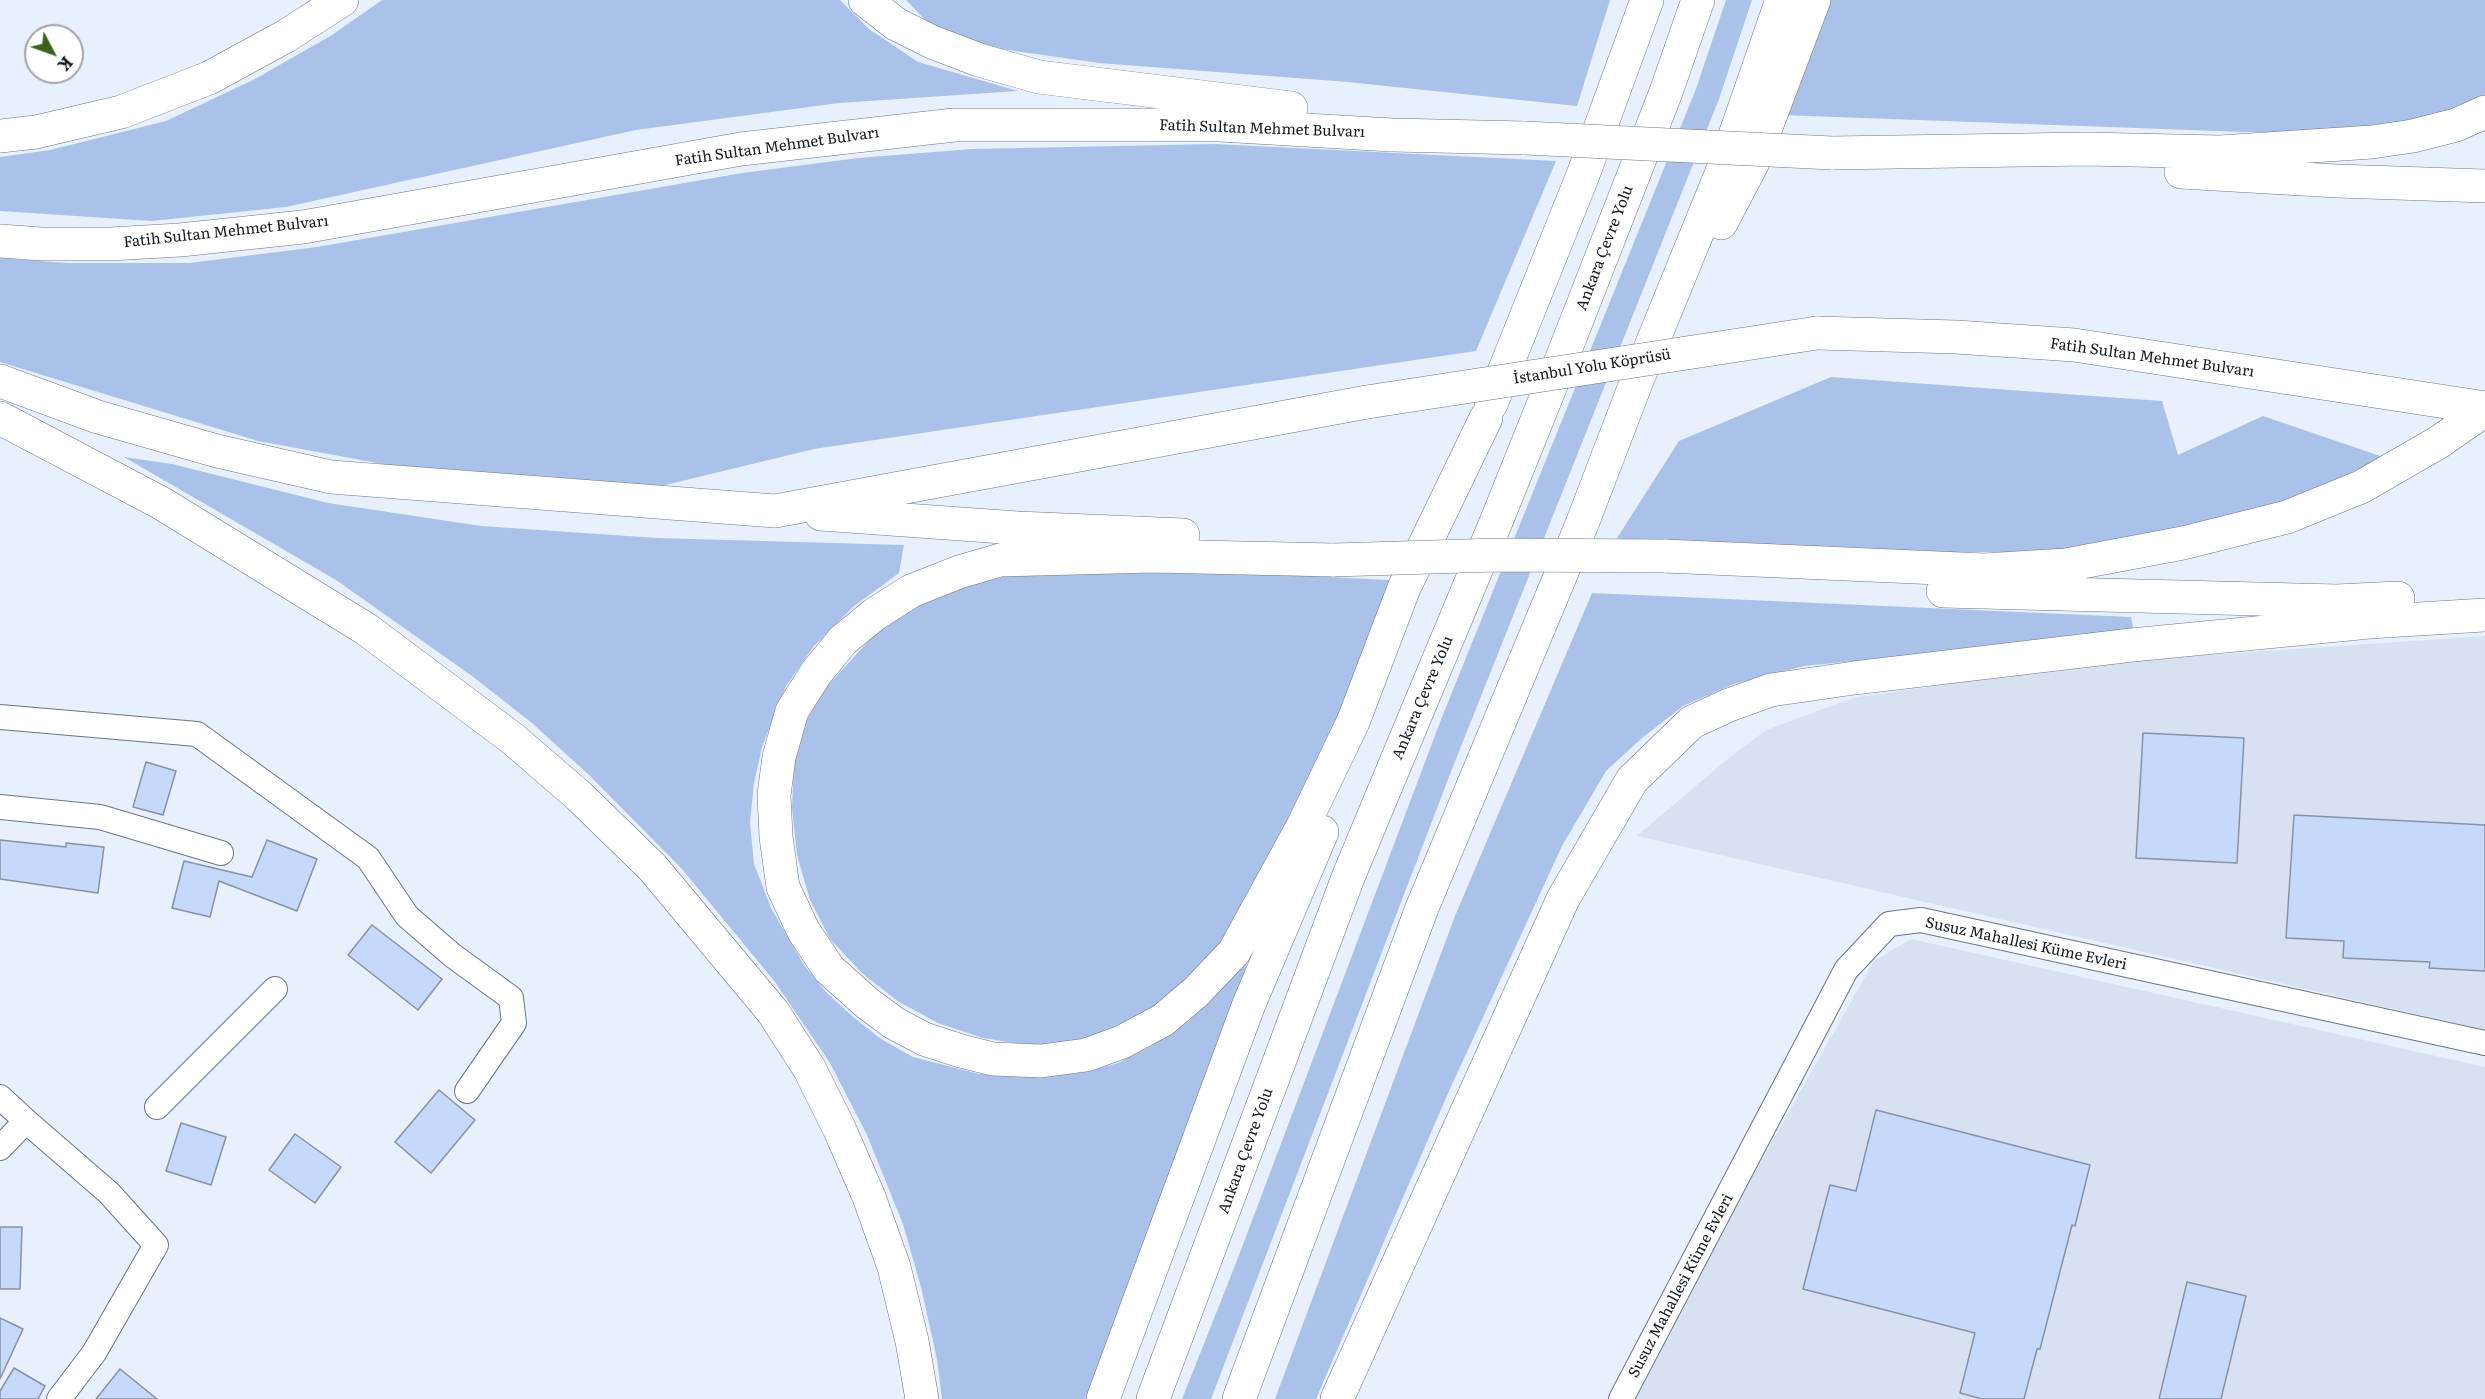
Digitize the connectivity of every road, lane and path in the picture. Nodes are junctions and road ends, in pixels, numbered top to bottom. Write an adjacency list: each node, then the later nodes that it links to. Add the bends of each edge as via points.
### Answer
1 (342, 0): 9 (highway, via 209,78 121,112 36,132)
2 (865, 0): 10 (highway, via 896,24 932,42 1039,77)
3 (1632, 0): 12 (highway)
4 (1647, 0): 12 (highway)
5 (1698, 0): 39 (highway, Ankara Çevre Yolu, via 1553,381 1349,874)
6 (1782, 0): 17 (highway, via 1724,167)
7 (1814, 0): 17 (highway, via 1753,162)
8 (2485, 112): 11 (highway, via 2456,125 2413,136 2220,152 2087,148)
9 (0, 136)
10 (1525, 138): 11 (highway, bridge); 14 (highway, Fatih Sultan Mehmet Bulvarı, via 1220,125 954,125 741,149 303,227 110,244)
11 (1832, 153): 13 (highway)
12 (1583, 175): 20 (highway)
13 (2485, 186)
14 (0, 241)
15 (1817, 333): 18 (highway, Fatih Sultan Mehmet Bulvarı, via 2074,345); 21 (highway, İstanbul Yolu Köprüsü, bridge, via 1367,402)
16 (0, 381): 21 (highway, via 119,423 331,477)
17 (1636, 383): 40 (highway, via 1582,524 1422,908)
18 (2485, 409): 23 (highway, via 2439,442 2361,487 2287,516 2183,543 2066,564 1984,570)
19 (0, 418): 37 (highway, via 161,503 366,629 513,740 579,796 652,867 773,1012 819,1088 869,1197 894,1267)
20 (1486, 418): 22 (highway, via 1404,588 1353,722 1303,826 1234,952 1163,1020 1122,1042 1086,1055 1041,1061 993,1059 924,1039 894,1023 829,969 803,930 783,886 774,795 779,757 792,711 816,673 851,633 911,591 1000,560); 38 (highway, via 1320,837 1249,1004)
21 (775, 511): 22 (highway)
22 (1335, 551): 23 (highway, bridge)
23 (1663, 565): 24 (highway, via 1987,593 2337,602)
24 (2485, 593)
25 (2485, 615): 41 (highway, via 2132,645 1854,678 1770,690 1692,722 1632,780 1563,899)
26 (0, 717): 31 (street, via 197,734 368,858 407,916 452,956 512,998 514,1023)
27 (0, 807): 28 (street, via 100,817)
28 (221, 853)
29 (275, 989): 33 (street)
30 (2485, 1042): 42 (street, Susuz Mahallesi Küme Evleri, via 1921,920 1889,924 1846,970)
31 (467, 1091)
32 (0, 1097): 34 (street)
33 (157, 1107)
34 (26, 1121): 35 (street); 36 (street, via 109,1193 156,1245 94,1353)
35 (0, 1148)
36 (59, 1399)
37 (922, 1399)
38 (1103, 1399)
39 (1153, 1399)
40 (1239, 1399)
41 (1337, 1399)
42 (1621, 1399)

